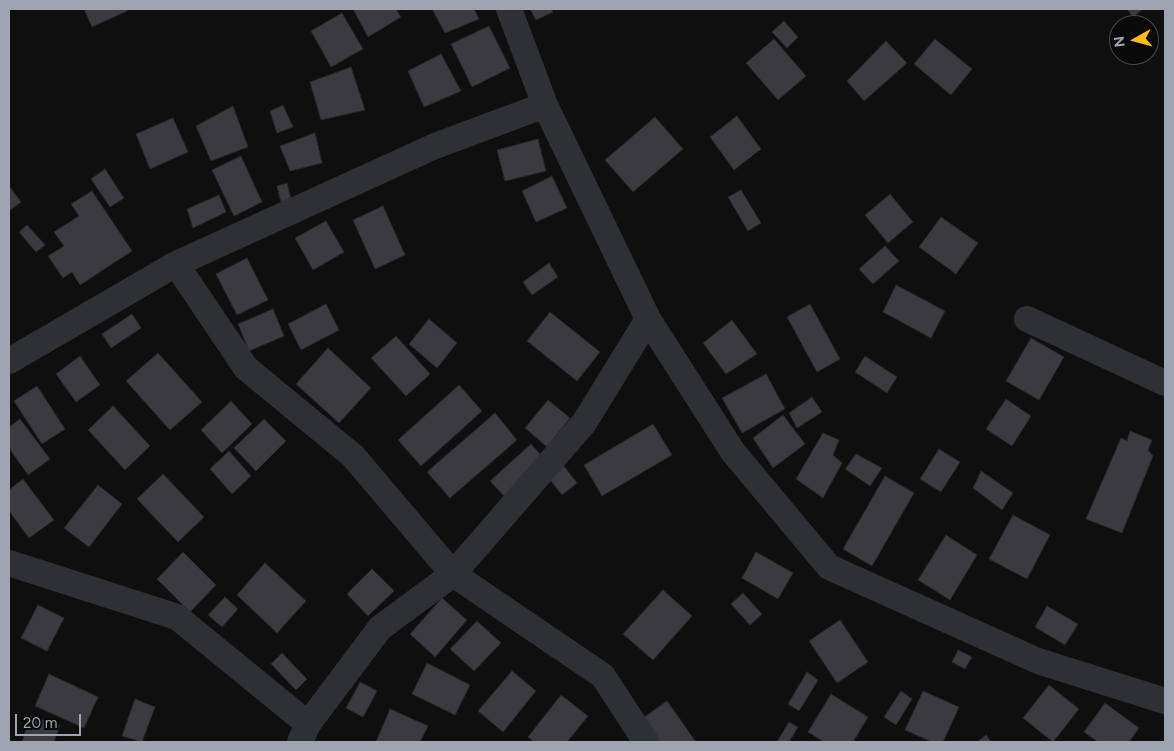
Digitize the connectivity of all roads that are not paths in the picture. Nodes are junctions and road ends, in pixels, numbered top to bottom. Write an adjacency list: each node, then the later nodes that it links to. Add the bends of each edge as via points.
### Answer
1 (510, 9): 2 (street)
2 (545, 105): 3 (street, via 435,146); 4 (street)
3 (176, 264): 6 (street); 9 (street, via 246,368 353,456)
4 (648, 319): 9 (street, via 584,423); 10 (street, via 733,452 829,567 1038,661)
5 (1027, 319): 7 (street)
6 (9, 361)
7 (1165, 384)
8 (9, 563): 11 (street, via 178,617)
9 (453, 574): 11 (street, via 380,628); 12 (street, via 603,676)
10 (1165, 700)
11 (304, 733)
12 (646, 742)

